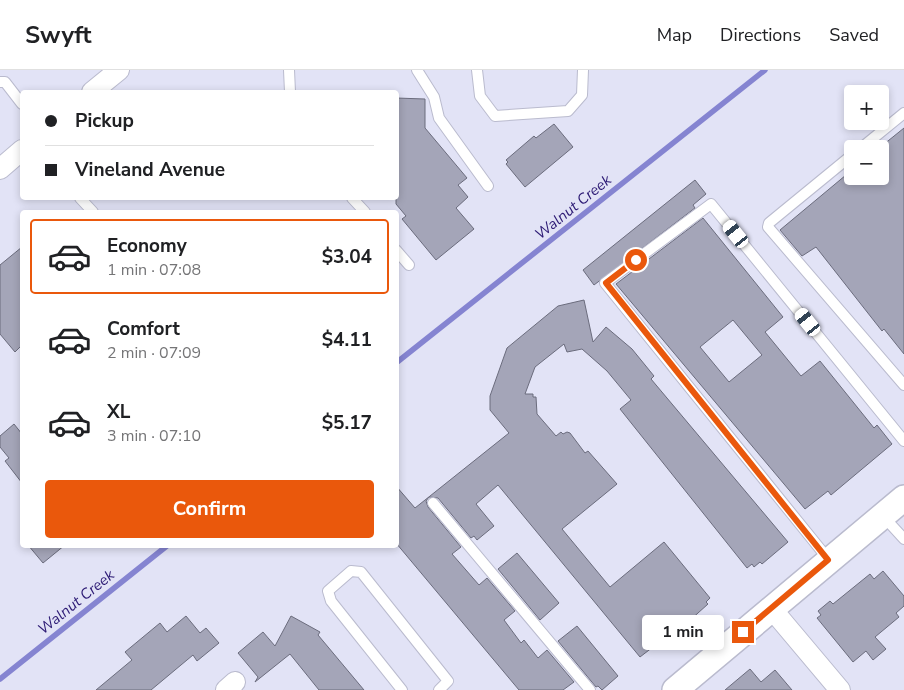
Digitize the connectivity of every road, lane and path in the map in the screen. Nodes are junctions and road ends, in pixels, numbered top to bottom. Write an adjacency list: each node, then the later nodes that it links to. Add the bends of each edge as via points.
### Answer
1 (119, 70): 7 (street)
2 (289, 70): 8 (lane)
3 (416, 70): 15 (lane, via 434,97 439,118)
4 (477, 70): 5 (lane, via 480,96 496,116 568,111 582,95)
5 (583, 70)
6 (0, 82): 9 (lane, via 5,82)
7 (94, 90)
8 (290, 90)
9 (20, 101)
10 (904, 113): 11 (lane)
11 (871, 140)
12 (20, 152): 14 (street)
13 (844, 162): 22 (lane, via 769,223 768,228)
14 (0, 168)
15 (488, 186)
16 (82, 200): 18 (lane)
17 (354, 200): 19 (lane)
18 (91, 210)
19 (363, 210)
20 (399, 253): 21 (lane)
21 (409, 265)
22 (904, 385)
23 (904, 441): 28 (lane, via 711,204 606,283)
24 (904, 498): 26 (street)
25 (433, 503): 32 (lane)
26 (883, 515): 27 (lane); 28 (street)
27 (904, 538)
28 (828, 560): 29 (street)
29 (771, 608): 33 (street); 34 (street)
30 (402, 690): 31 (lane, via 331,601 328,591 351,571 361,572 448,681)
31 (439, 690)
32 (590, 690)
33 (675, 690)
34 (840, 690)

